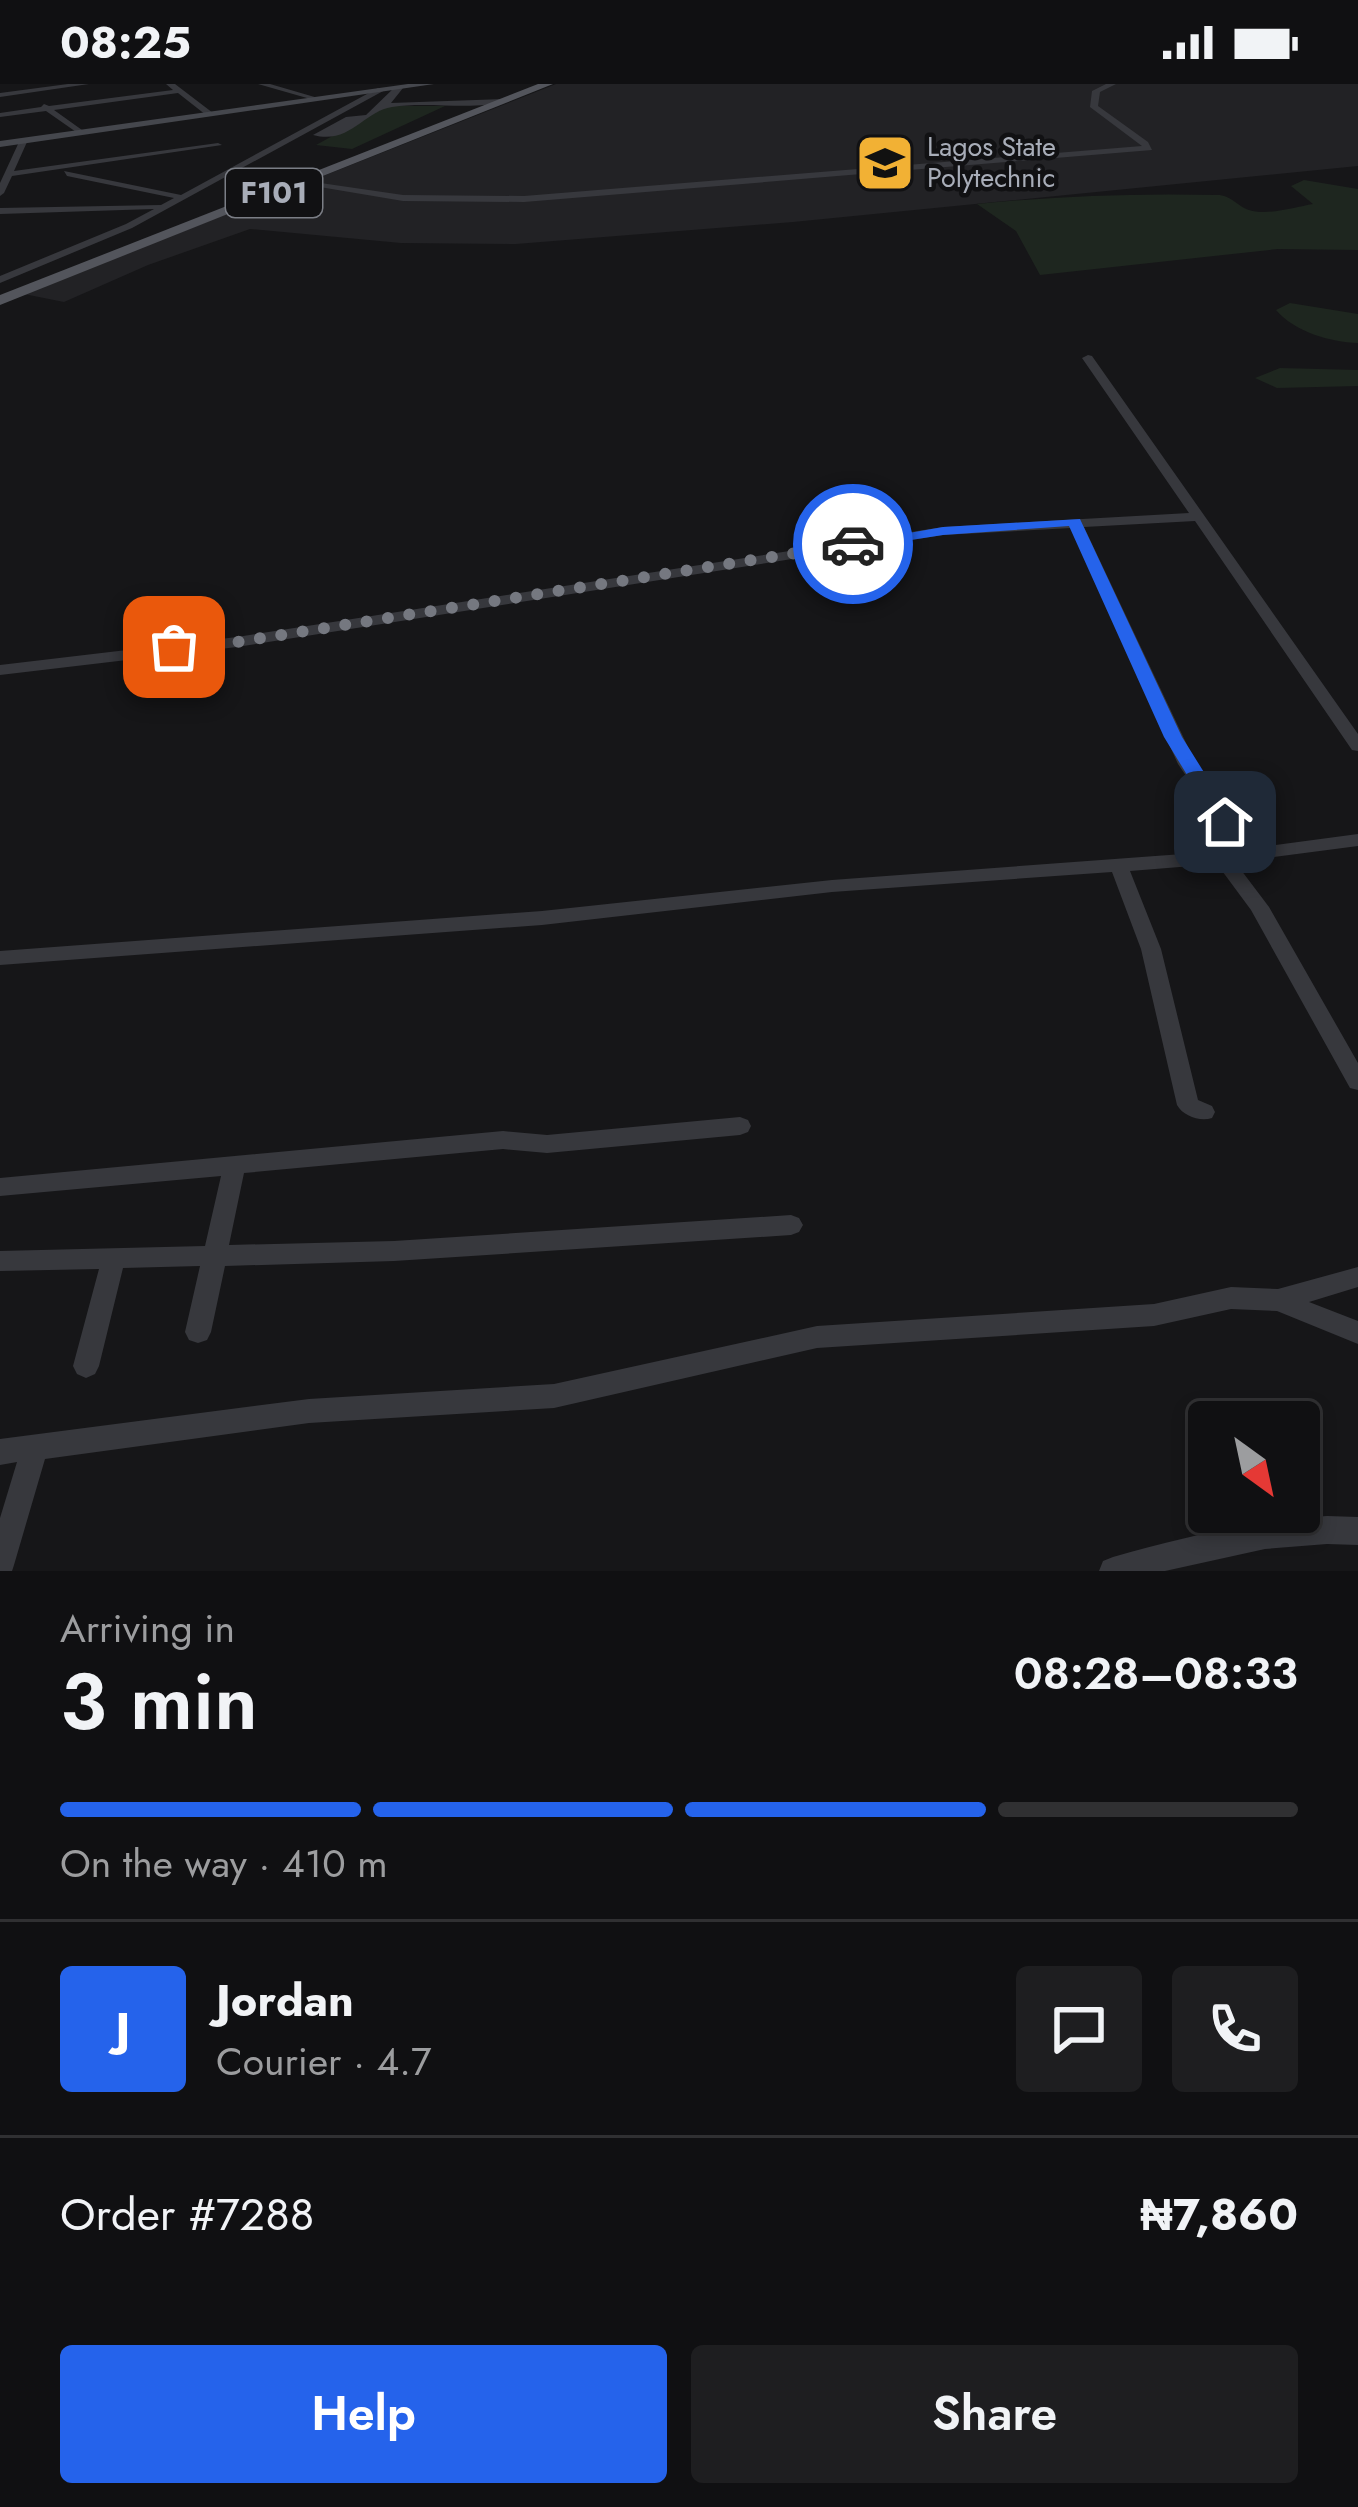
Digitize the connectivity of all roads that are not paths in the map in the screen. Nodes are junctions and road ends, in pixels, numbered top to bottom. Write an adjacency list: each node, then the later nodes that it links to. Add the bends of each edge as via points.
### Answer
1 (81, 84): 8 (street)
2 (193, 84): 7 (street)
3 (263, 84): 11 (street)
4 (424, 84): 9 (main road)
5 (548, 84): 12 (main road, F101)
6 (1112, 84): 27 (street, via 1096,91 1094,107 1144,149 524,200 403,198)
7 (174, 87): 13 (street); 14 (street)
8 (28, 91): 10 (street); 13 (street)
9 (391, 91): 11 (main road); 12 (street); 16 (street); 17 (street); 18 (main road); 29 (street)
10 (0, 95)
11 (314, 98): 14 (main road)
12 (504, 101): 27 (main road, F101)
13 (48, 109): 15 (street); 19 (street)
14 (209, 113): 18 (main road)
15 (0, 115)
16 (364, 117): 17 (street); 17 (street, via 318,136)
17 (349, 119)
18 (126, 126): 19 (main road); 20 (main road)
19 (79, 132): 21 (main road)
20 (23, 142): 21 (main road); 26 (street)
21 (0, 143)
22 (218, 146): 24 (street)
23 (122, 147): 24 (street)
24 (138, 159): 25 (street)
25 (58, 171): 26 (street); 29 (street)
26 (7, 177): 28 (street)
27 (303, 182): 35 (main road, F101)
28 (0, 193)
29 (180, 196): 30 (street)
30 (160, 206): 31 (street); 32 (street)
31 (0, 211)
32 (98, 238): 33 (street); 34 (street)
33 (56, 241)
34 (0, 280)
35 (0, 300)
36 (1088, 358): 37 (street)
37 (1197, 517): 38 (street); 40 (street)
38 (1075, 522): 39 (street, via 943,531 237,642); 42 (street, via 1180,751)
39 (0, 670)
40 (1358, 746)
41 (1358, 840): 42 (street)
42 (1248, 853): 43 (street)
43 (1221, 856): 44 (street); 46 (street, via 1259,907)
44 (1118, 864): 45 (street); 47 (street, via 1151,949 1188,1106)
45 (0, 958)
46 (1358, 1082)
47 (1204, 1112)
48 (740, 1126): 49 (street)
49 (234, 1167): 50 (street); 52 (street)
50 (0, 1187)
51 (791, 1225): 52 (street)
52 (214, 1256): 53 (street); 57 (street)
53 (113, 1261): 54 (street); 59 (street)
54 (0, 1262)
55 (1358, 1276): 56 (street)
56 (1278, 1300): 58 (street); 60 (street, via 817,1337 554,1396 309,1411)
57 (198, 1332)
58 (1358, 1334)
59 (86, 1366)
60 (34, 1450): 61 (street); 63 (street)
61 (0, 1452)
62 (1358, 1531): 64 (street, via 1319,1528 1233,1541)
63 (0, 1564)
64 (1113, 1571)

